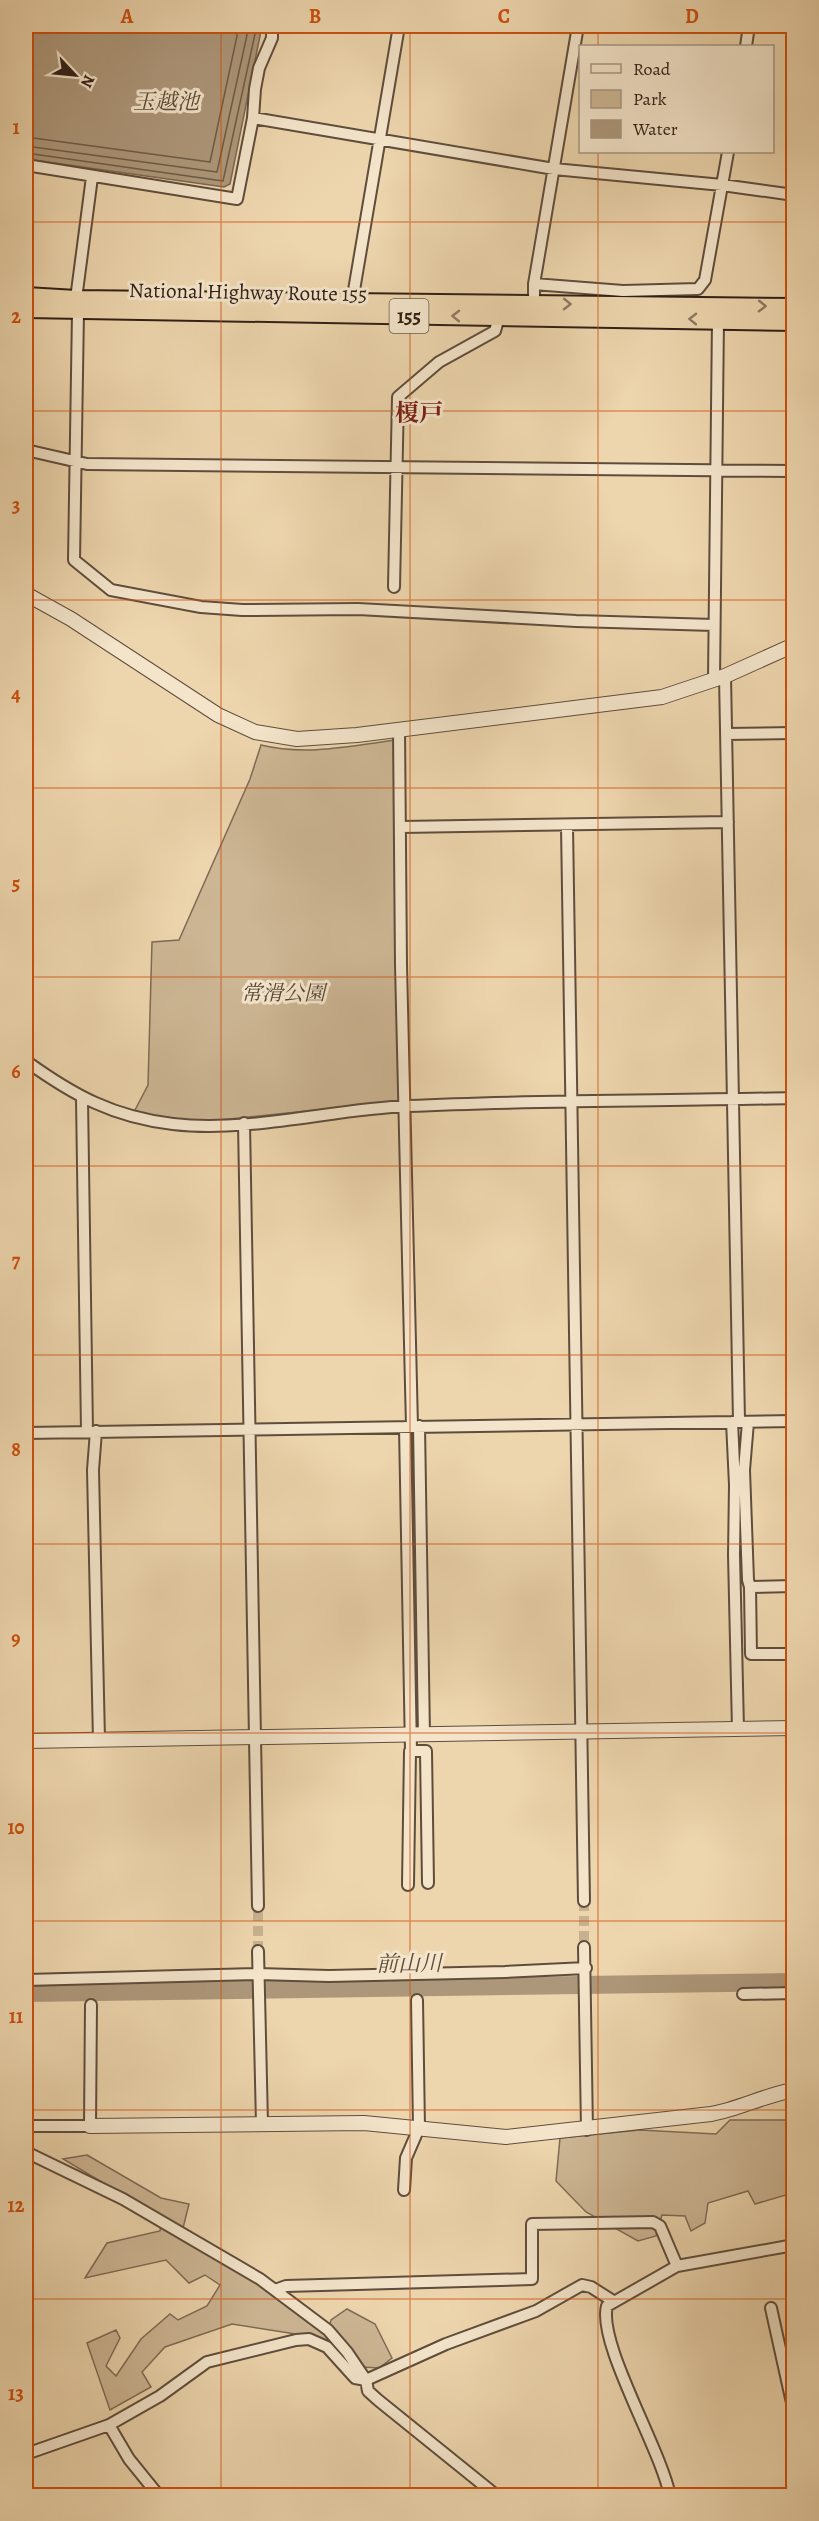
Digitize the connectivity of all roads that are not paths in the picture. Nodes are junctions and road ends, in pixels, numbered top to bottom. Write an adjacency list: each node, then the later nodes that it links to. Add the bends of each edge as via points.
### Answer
1 (272, 26): 6 (street, via 272,38 259,68)
2 (399, 26): 7 (street)
3 (578, 26): 10 (street)
4 (749, 26): 5 (street)
5 (746, 45)
6 (253, 118): 7 (street); 11 (street, via 237,199)
7 (379, 140): 10 (street); 16 (street)
8 (728, 153): 12 (street)
9 (26, 165): 11 (street)
10 (554, 170): 12 (street); 14 (street)
11 (92, 177): 18 (street)
12 (722, 185): 13 (street); 14 (street, via 705,280 698,289 623,291)
13 (794, 195)
14 (534, 284): 17 (street)
15 (26, 296): 18 (highway, National Highway Route 155 / 155)
16 (352, 302): 17 (highway, National Highway Route 155 / 155); 18 (highway, National Highway Route 155 / 155)
17 (534, 303): 19 (highway, National Highway Route 155 / 155, one-way to 19)
18 (77, 306): 20 (highway, National Highway Route 155 / 155); 21 (highway, National Highway Route 155 / 155, one-way to 18); 25 (street)
19 (794, 307)
20 (26, 309)
21 (499, 317): 22 (highway, National Highway Route 155 / 155, one-way to 21); 26 (street, via 495,331 439,362 398,397)
22 (718, 319): 23 (highway, National Highway Route 155 / 155); 27 (street)
23 (794, 322)
24 (26, 450): 25 (street)
25 (76, 462): 26 (street); 31 (street, via 74,560 111,590 201,607 242,610 358,609)
26 (396, 466): 27 (street); 29 (street)
27 (716, 471): 28 (street); 31 (street)
28 (794, 471)
29 (394, 587)
30 (26, 594): 34 (street, via 218,715 255,732 307,740)
31 (714, 626): 33 (street)
32 (794, 645): 33 (street)
33 (719, 678): 34 (street, via 662,697); 36 (street)
34 (399, 729): 39 (street)
35 (794, 733): 36 (street)
36 (726, 734): 37 (street)
37 (728, 822): 38 (street); 43 (street)
38 (567, 826): 39 (street); 44 (street)
39 (401, 827): 45 (street)
40 (26, 1060): 42 (street)
41 (794, 1098): 43 (street)
42 (82, 1099): 46 (street, via 137,1117 175,1124); 51 (street)
43 (733, 1100): 44 (street); 48 (street)
44 (571, 1103): 45 (street); 49 (street)
45 (406, 1106): 46 (street); 50 (street)
46 (244, 1123): 52 (street)
47 (794, 1421): 48 (street)
48 (739, 1422): 49 (street); 55 (street); 58 (street, via 734,1555)
49 (575, 1425): 50 (street); 59 (street)
50 (412, 1427): 52 (street); 60 (street)
51 (92, 1431): 52 (street); 53 (street); 62 (street)
52 (249, 1431): 61 (street)
53 (26, 1433)
54 (794, 1586): 55 (street)
55 (750, 1587): 56 (street, via 751,1654)
56 (794, 1654)
57 (794, 1728): 58 (street)
58 (738, 1729): 59 (street)
59 (581, 1732): 60 (street); 67 (street)
60 (417, 1736): 61 (street); 64 (street)
61 (255, 1737): 62 (street); 68 (street)
62 (99, 1740): 63 (street)
63 (26, 1741)
64 (411, 1750): 65 (street, via 426,1751); 66 (street)
65 (429, 1883)
66 (408, 1885)
67 (584, 1901)
68 (258, 1906)
69 (584, 1947): 71 (street)
70 (258, 1951): 72 (street)
71 (586, 1971): 72 (street); 83 (street)
72 (258, 1978): 73 (street); 79 (street)
73 (26, 1980)
74 (794, 1993): 75 (street)
75 (743, 1994)
76 (417, 2000): 82 (street)
77 (91, 2005): 81 (street)
78 (794, 2090): 83 (street, via 711,2114)
79 (262, 2124): 81 (street); 82 (street, via 364,2123)
80 (26, 2126): 81 (street)
81 (90, 2126)
82 (419, 2128): 83 (street, via 506,2137); 85 (street, via 406,2158)
83 (587, 2130)
84 (26, 2152): 88 (street, via 123,2199)
85 (404, 2190)
86 (794, 2245): 87 (street)
87 (677, 2266): 88 (street, via 660,2226 653,2222 532,2224 532,2279 286,2286); 89 (street)
88 (275, 2290): 91 (street, via 328,2330)
89 (613, 2301): 91 (street, via 582,2285 536,2311 446,2343); 97 (street, via 605,2310 608,2332 654,2445)
90 (771, 2308): 92 (street)
91 (366, 2380): 93 (street, via 355,2378 327,2347 309,2339 296,2340 207,2362 160,2396); 96 (street, via 368,2391 378,2400)
92 (794, 2412)
93 (109, 2425): 94 (street); 95 (street, via 129,2459)
94 (26, 2454)
95 (159, 2496)
96 (497, 2496)
97 (670, 2496)

